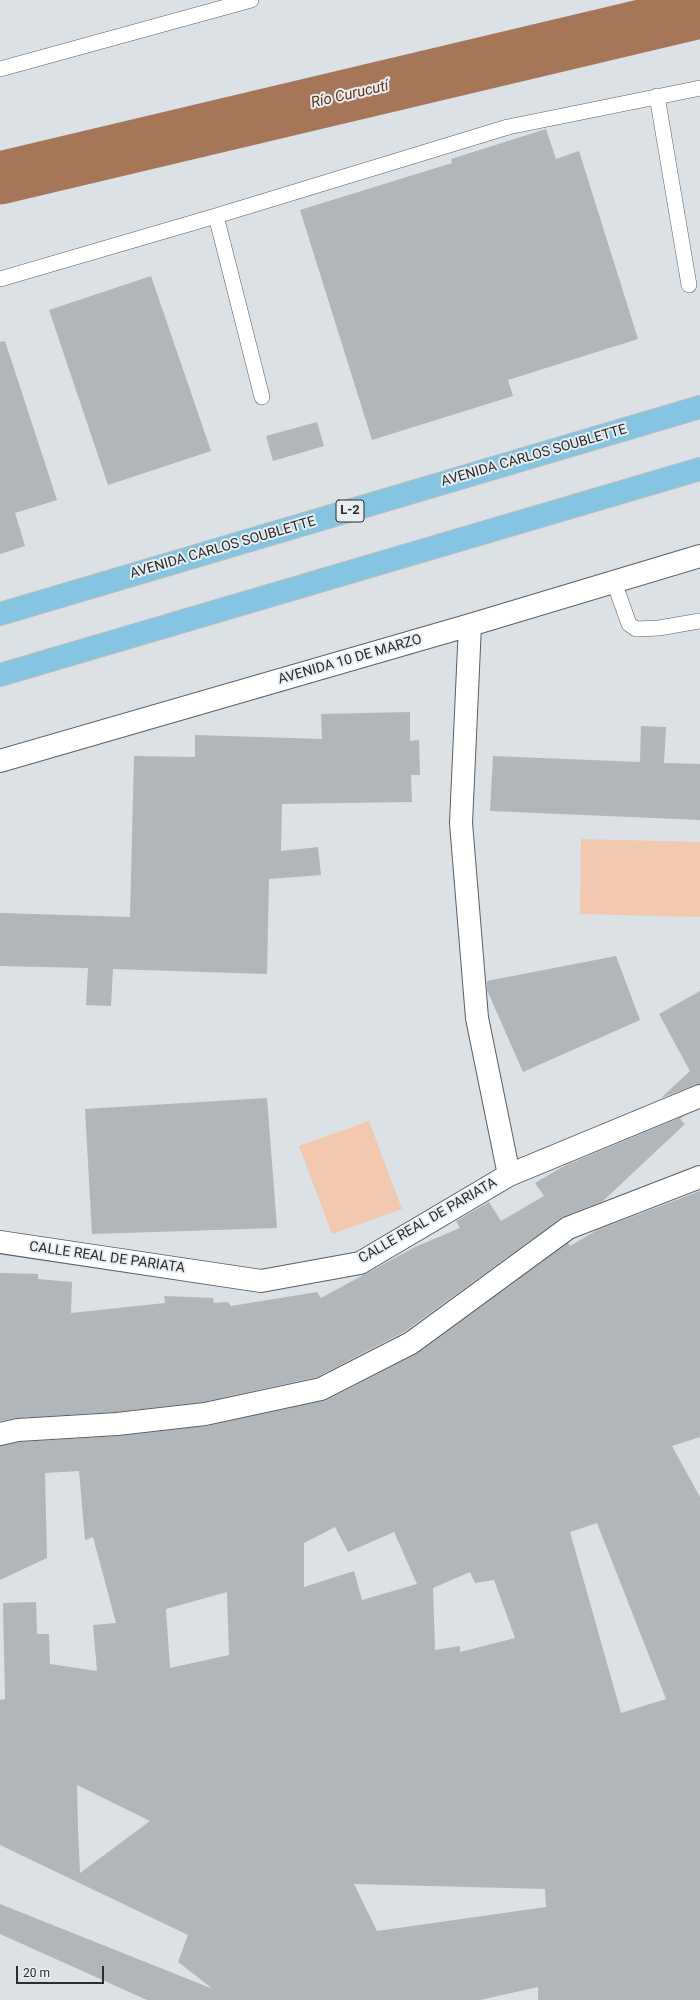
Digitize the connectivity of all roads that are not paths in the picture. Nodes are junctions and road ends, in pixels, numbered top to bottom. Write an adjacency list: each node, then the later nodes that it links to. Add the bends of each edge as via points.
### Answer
1 (251, 0): 2 (lane)
2 (0, 69)
3 (700, 88): 4 (lane)
4 (657, 96): 5 (lane, via 508,127); 7 (lane)
5 (216, 216): 6 (lane); 8 (lane)
6 (0, 279)
7 (689, 285)
8 (262, 397)
9 (700, 407): 13 (main road, AVENIDA CARLOS SOUBLETTE / L-2)
10 (700, 469): 16 (main road)
11 (700, 556): 12 (street, AVENIDA 10 DE MARZO)
12 (614, 582): 14 (lane, via 629,624 636,629); 15 (street, AVENIDA 10 DE MARZO)
13 (0, 614)
14 (700, 621)
15 (470, 625): 17 (street, AVENIDA 10 DE MARZO); 19 (street, via 461,823 477,1018)
16 (0, 675)
17 (0, 761)
18 (700, 1096): 19 (street, CALLE REAL DE PARIATA)
19 (509, 1175): 21 (street, CALLE REAL DE PARIATA, via 360,1263 261,1281)
20 (700, 1177): 22 (street, via 568,1228 411,1343 321,1389 205,1414 117,1424 18,1430)
21 (0, 1242)
22 (0, 1434)

